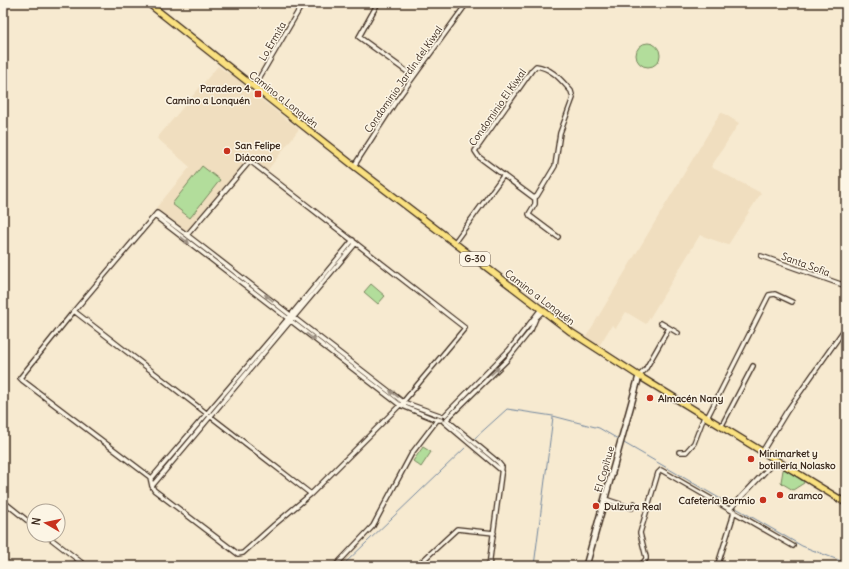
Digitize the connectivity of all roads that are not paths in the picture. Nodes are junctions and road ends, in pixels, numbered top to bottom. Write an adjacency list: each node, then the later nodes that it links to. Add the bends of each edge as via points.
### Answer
1 (148, 3): 6 (main road, Camino a Lonquén / G-30)
2 (303, 3): 6 (street, Lo Ermita)
3 (378, 3): 5 (street, via 358,37)
4 (467, 3): 5 (street, Condominio Jardín del Kiwal)
5 (413, 76): 7 (street, Condominio Jardín del Kiwal)
6 (254, 87): 7 (main road, Camino a Lonquén / G-30)
7 (354, 166): 14 (main road, Camino a Lonquén / G-30)
8 (503, 176): 9 (street, Condominio El Kiwal); 9 (street, Condominio El Kiwal, via 477,155 475,150 534,68 538,66 547,69 571,91 573,98 561,131 554,169); 14 (street)
9 (535, 198): 12 (street, via 536,203 530,216)
10 (156, 215): 11 (street); 19 (street); 21 (street, one-way to 21)
11 (187, 235): 13 (street, via 250,161); 20 (street, one-way to 11)
12 (558, 237)
13 (354, 241): 20 (street); 28 (street, via 465,328)
14 (454, 243): 18 (main road, Camino a Lonquén / G-30)
15 (761, 256): 16 (street, Santa Sofia)
16 (846, 286)
17 (792, 302): 31 (street, via 775,294 769,295)
18 (542, 310): 27 (main road, Camino a Lonquén / G-30); 32 (street, via 505,354)
19 (74, 311): 30 (street); 37 (street, via 21,379)
20 (293, 316): 21 (street); 28 (street, one-way to 20)
21 (289, 320): 29 (street, one-way to 29); 30 (street)
22 (661, 323): 24 (street)
23 (846, 327): 35 (street, via 787,411)
24 (670, 328): 25 (street); 27 (street)
25 (678, 332)
26 (753, 366): 33 (street)
27 (639, 376): 31 (main road, Camino a Lonquén / G-30); 40 (main road, El Copihue)
28 (403, 402): 29 (street); 32 (street)
29 (400, 405): 32 (street); 39 (street)
30 (209, 414): 37 (street); 38 (street); 39 (street)
31 (706, 417): 33 (main road, Camino a Lonquén / G-30); 34 (street, via 694,443 686,452)
32 (443, 418): 46 (street, via 502,467); 52 (street, via 412,453 373,526)
33 (721, 427): 35 (main road, Camino a Lonquén / G-30)
34 (679, 452)
35 (762, 452): 36 (main road, Camino a Lonquén / G-30)
36 (776, 460): 43 (main road, Camino a Lonquén / G-30); 44 (street)
37 (151, 479): 38 (street)
38 (152, 486): 39 (street, via 240,554)
39 (311, 494)
40 (605, 499): 42 (street, via 632,508); 55 (main road, El Copihue)
41 (3, 501): 45 (street)
42 (634, 503)
43 (846, 503)
44 (732, 510): 48 (street); 49 (street, via 732,520); 50 (street, via 663,470 659,471 640,533 646,557)
45 (26, 520)
46 (494, 532): 53 (street, via 457,529); 54 (street)
47 (56, 543): 51 (street)
48 (794, 546)
49 (718, 564)
50 (641, 565)
51 (86, 566)
52 (335, 566)
53 (417, 566)
54 (489, 566)
55 (586, 566)

